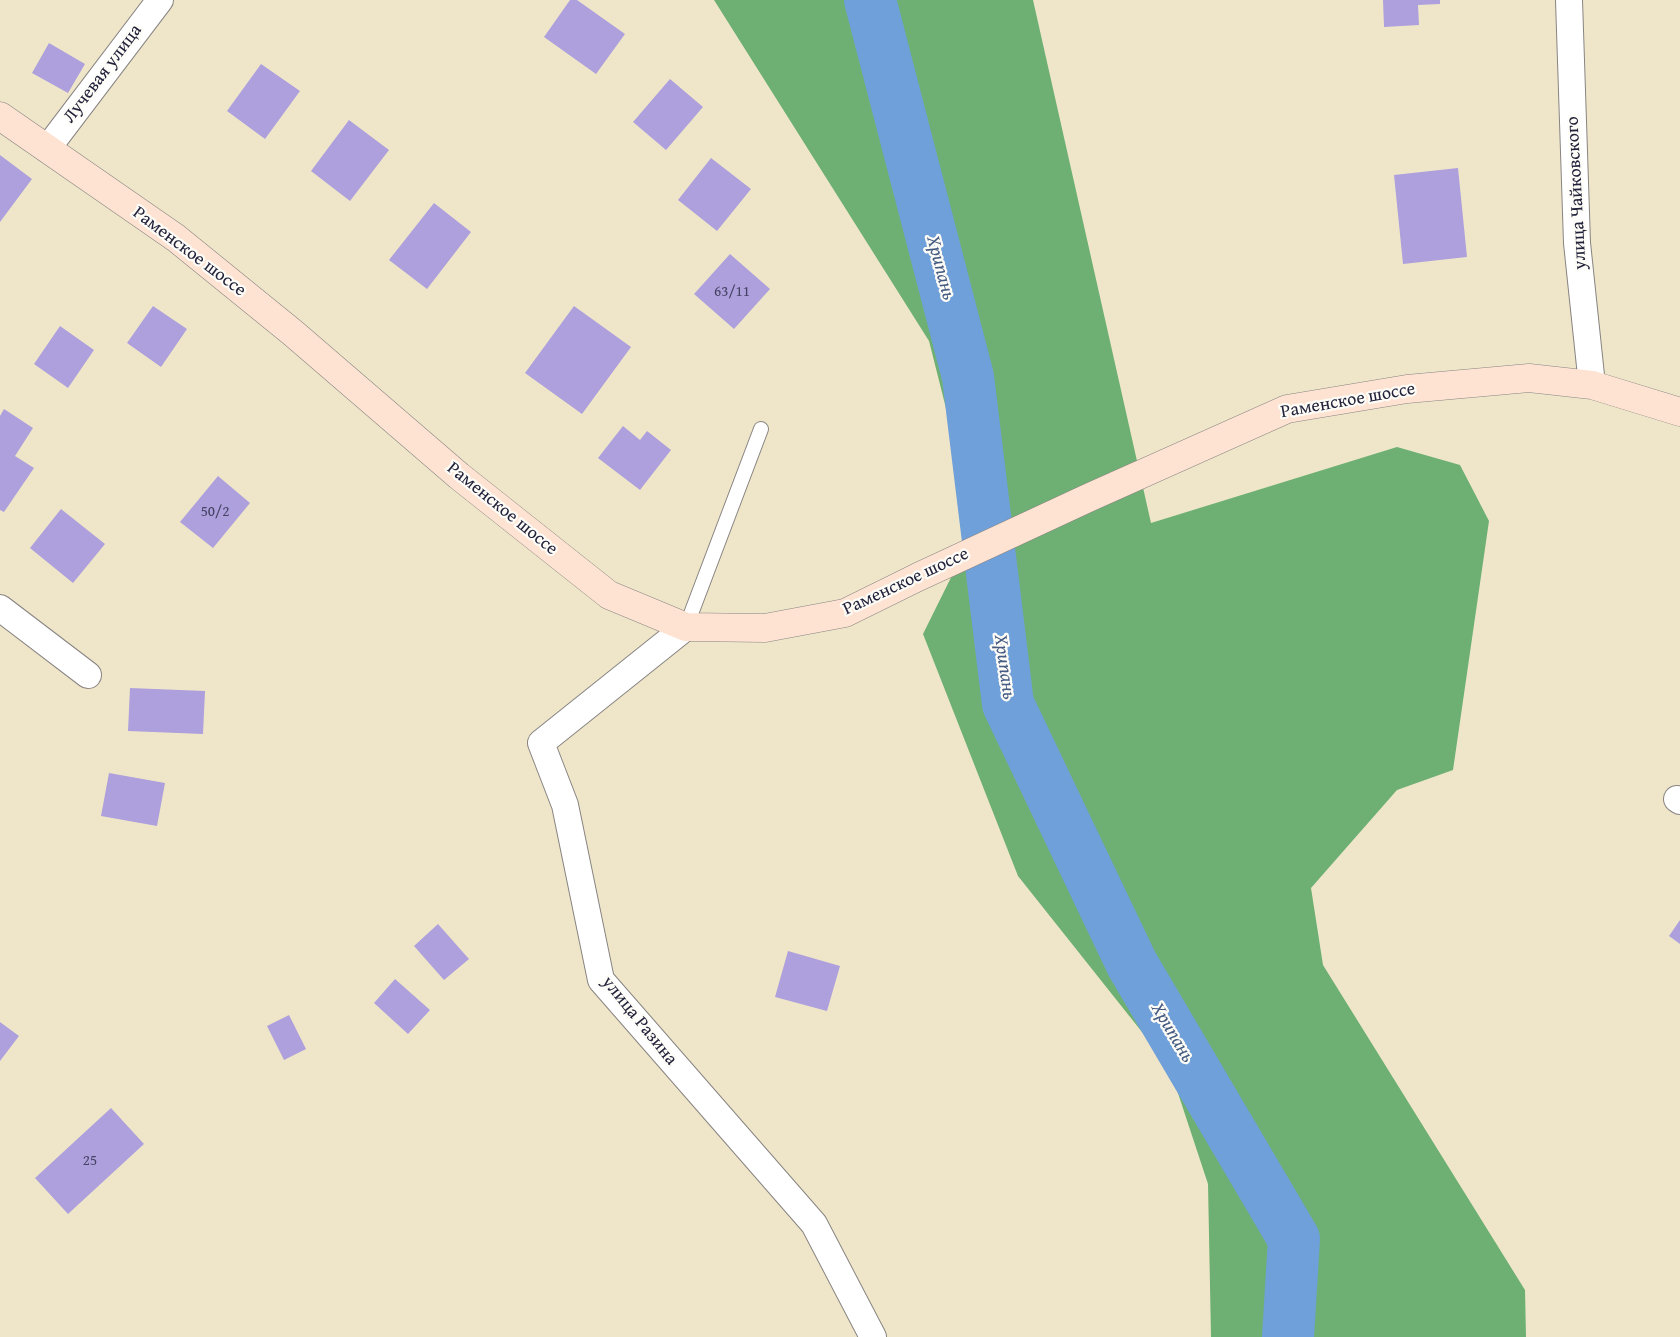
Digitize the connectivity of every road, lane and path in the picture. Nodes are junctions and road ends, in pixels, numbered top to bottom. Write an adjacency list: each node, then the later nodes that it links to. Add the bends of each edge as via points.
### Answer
1 (160, 0): 4 (street, Лучевая улица)
2 (1569, 0): 5 (street, улица Чайковского, via 1578,243)
3 (0, 116): 4 (main road, Раменское шоссе)
4 (47, 149): 9 (main road, Раменское шоссе, via 176,238 293,333 459,476 609,595)
5 (1592, 384): 6 (main road, Раменское шоссе); 9 (main road, Раменское шоссе, via 1529,378 1407,389 1287,409 845,613 766,628)
6 (1680, 412)
7 (761, 429): 9 (lane)
8 (0, 608): 10 (street)
9 (686, 628): 11 (street, улица Разина, via 541,743 565,805 601,980 814,1224)
10 (88, 675)
11 (873, 1337)

